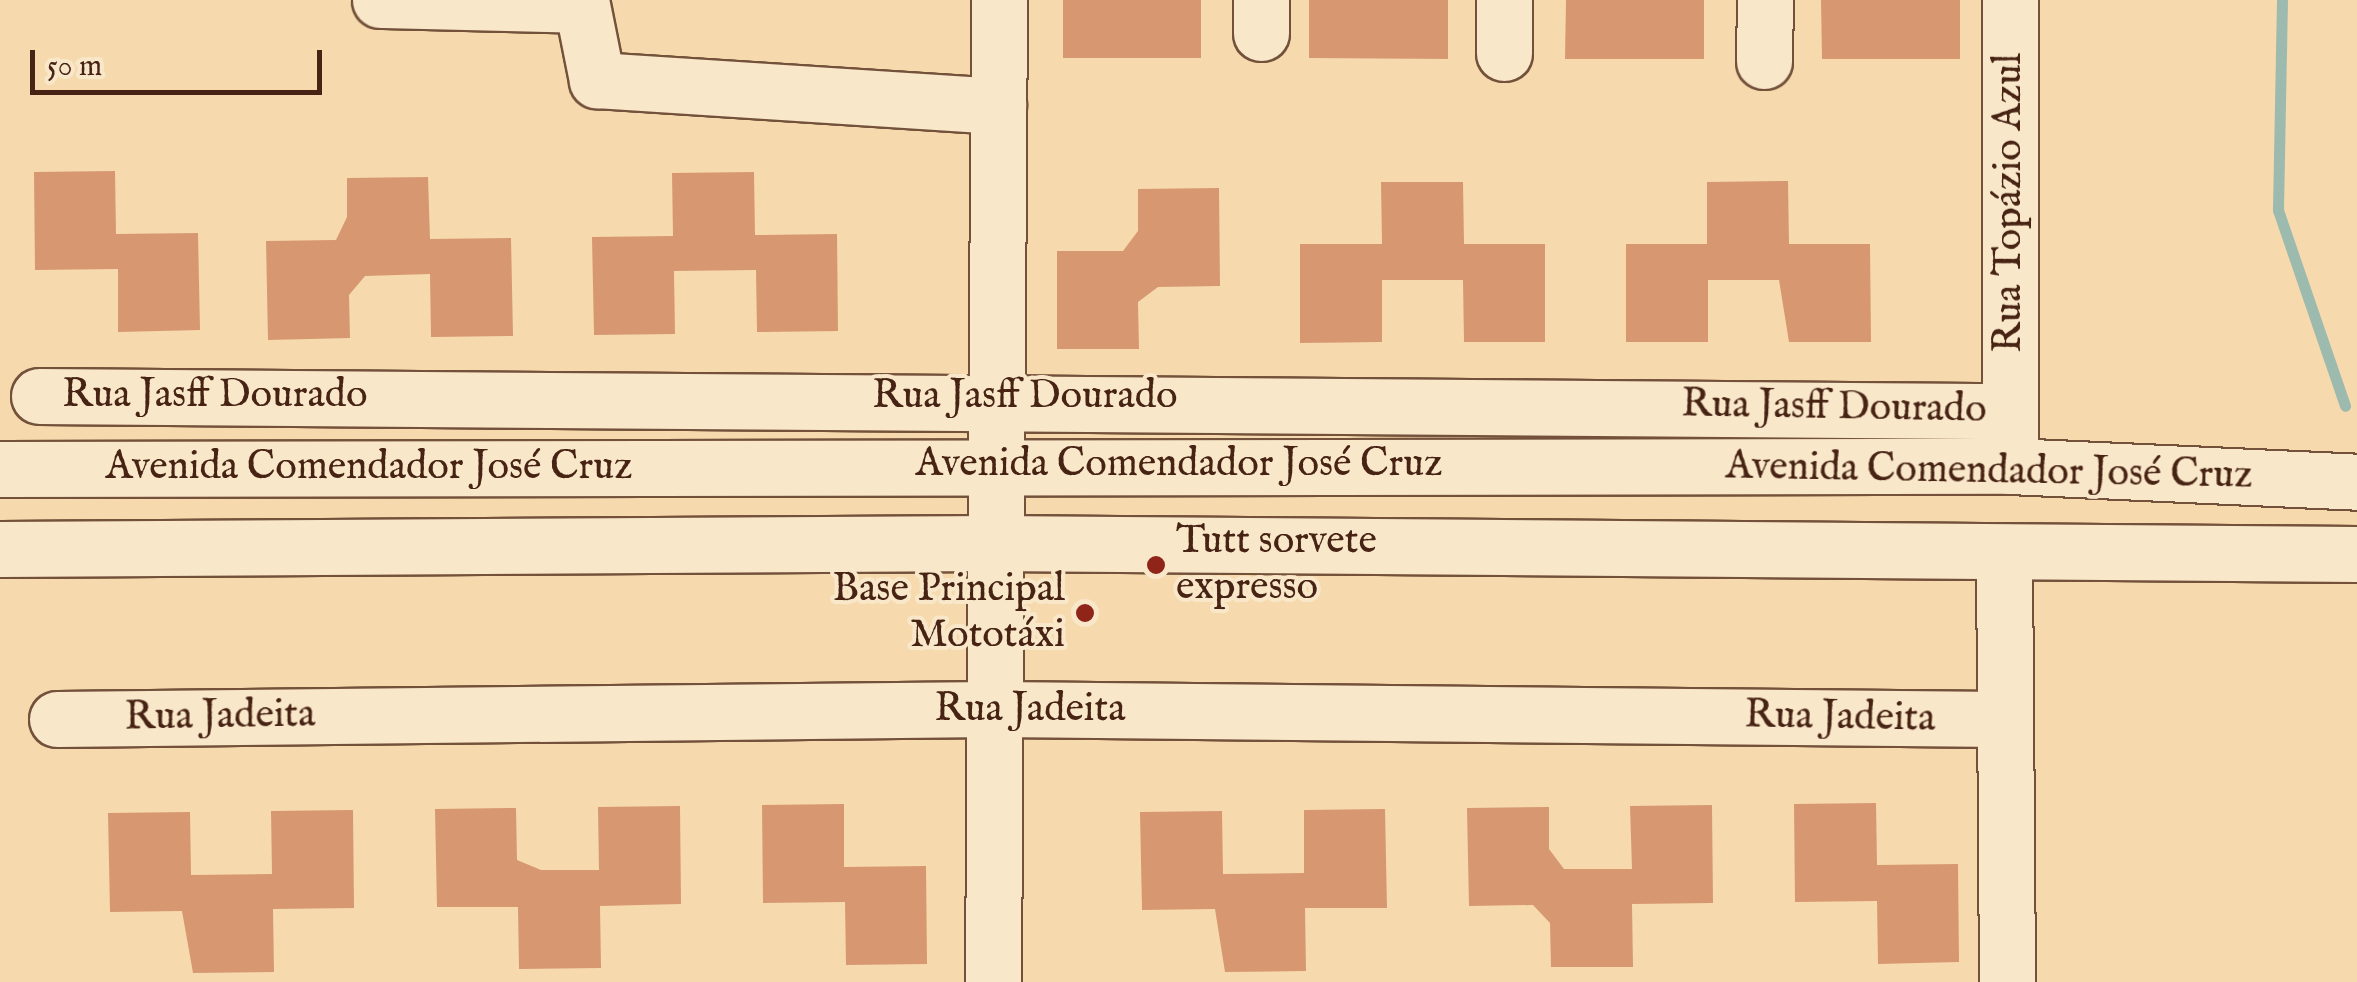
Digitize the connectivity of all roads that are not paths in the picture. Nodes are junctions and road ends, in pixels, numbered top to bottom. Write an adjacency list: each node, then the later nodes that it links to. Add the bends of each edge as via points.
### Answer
1 (380, 0): 5 (street)
2 (999, 0): 7 (street)
3 (1765, 0): 6 (street)
4 (2010, 0): 10 (street, Rua Topázio Azul)
5 (581, 3): 7 (street, via 597,80)
6 (1764, 61)
7 (998, 106): 9 (street)
8 (38, 396): 9 (street, Rua Jasff Dourado)
9 (995, 396): 10 (street, Rua Jasff Dourado); 11 (street)
10 (2010, 411): 12 (street, Rua Topázio Azul)
11 (992, 465): 12 (street, Avenida Comendador José Cruz); 14 (street, Avenida Comendador José Cruz); 16 (street)
12 (2010, 466): 15 (street, Avenida Comendador José Cruz)
13 (0, 469): 14 (street, Avenida Comendador José Cruz)
14 (216, 470): 18 (street)
15 (2357, 482)
16 (992, 543): 18 (street, Avenida Comendador José Cruz); 19 (street, Avenida Comendador José Cruz); 21 (street)
17 (0, 548): 18 (street, Avenida Comendador José Cruz)
18 (212, 548)
19 (2004, 554): 20 (street, Avenida Comendador José Cruz); 23 (street)
20 (2357, 554)
21 (991, 709): 22 (street, Rua Jadeita); 23 (street, Rua Jadeita); 24 (street)
22 (57, 719)
23 (2003, 719): 25 (street)
24 (992, 982)
25 (2007, 982)

